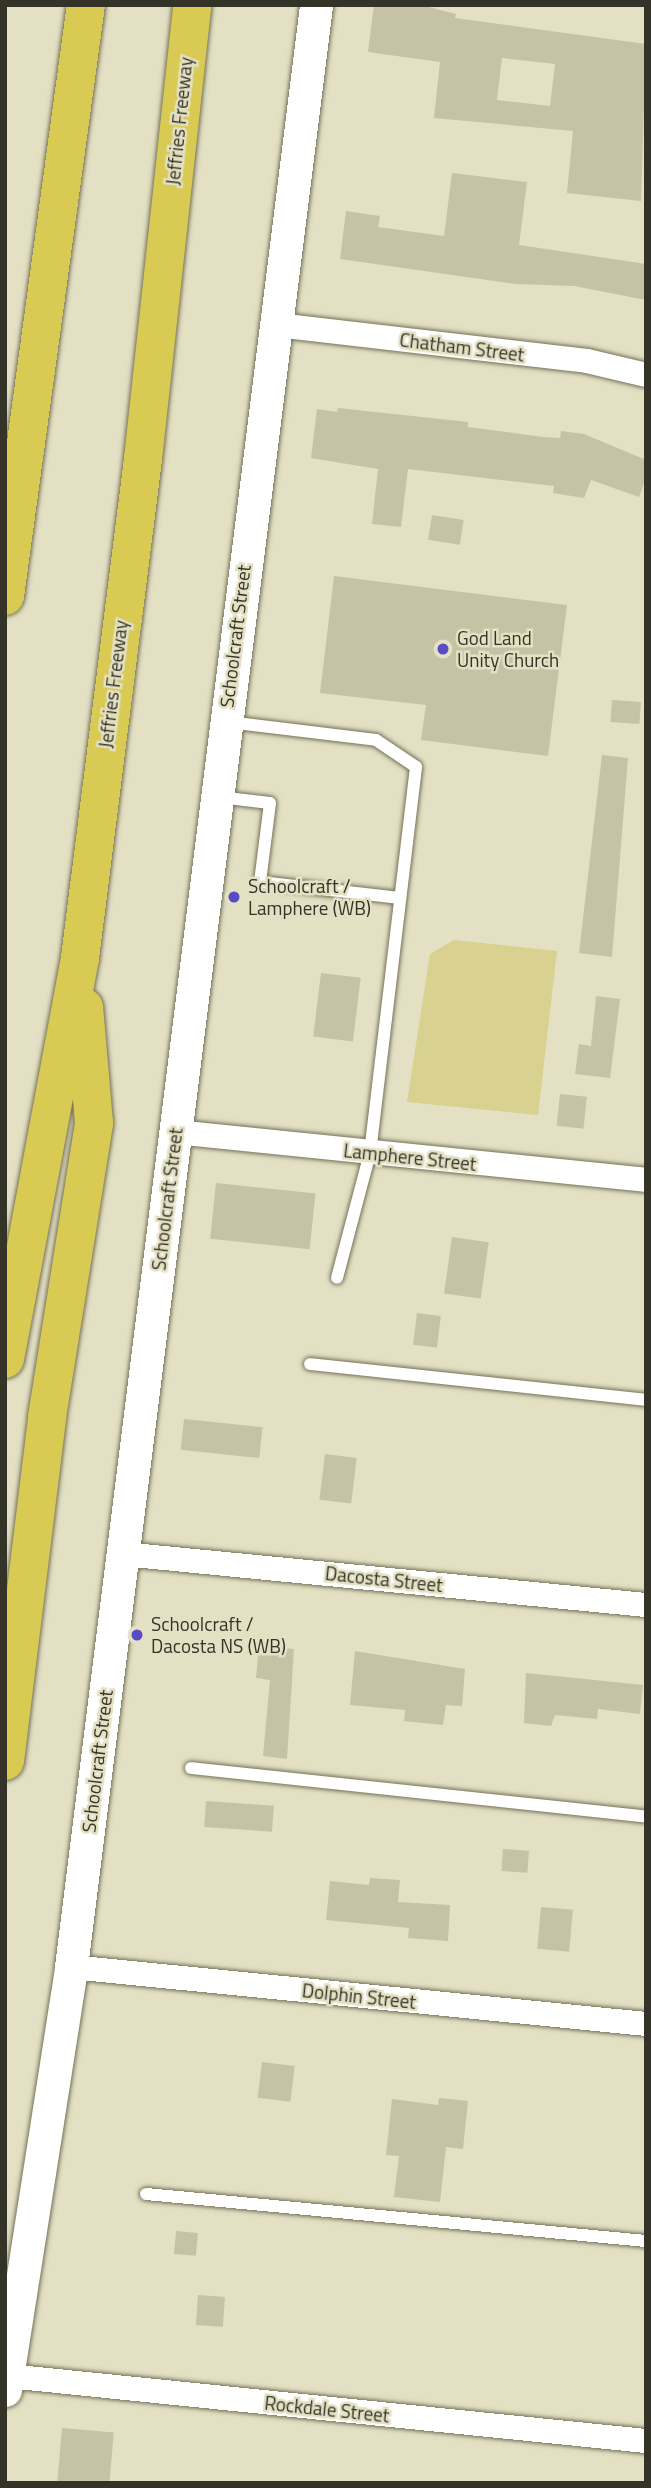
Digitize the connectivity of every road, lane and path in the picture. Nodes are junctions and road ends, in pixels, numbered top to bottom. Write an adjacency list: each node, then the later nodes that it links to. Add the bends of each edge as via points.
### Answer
1 (86, 5): 6 (highway)
2 (192, 5): 10 (highway, Jeffries Freeway, via 143,459)
3 (316, 5): 4 (main road, Schoolcraft Street)
4 (277, 325): 5 (street, Chatham Street, via 587,361); 7 (main road, Schoolcraft Street)
5 (646, 375)
6 (5, 596)
7 (224, 721): 8 (main road, Schoolcraft Street); 9 (lane, via 376,740 416,767)
8 (216, 796): 9 (lane, via 270,803 260,882); 11 (main road, Schoolcraft Street)
9 (400, 898): 12 (lane)
10 (80, 958): 15 (highway, Jeffries Freeway); 20 (highway, via 94,1123 47,1418)
11 (175, 1132): 12 (street, Lamphere Street); 18 (main road, Schoolcraft Street)
12 (370, 1153): 13 (street, Lamphere Street); 14 (lane)
13 (646, 1180)
14 (337, 1278)
15 (5, 1359)
16 (310, 1364): 17 (lane)
17 (646, 1400)
18 (123, 1555): 19 (street, Dacosta Street); 23 (main road, Schoolcraft Street)
19 (646, 1605)
20 (5, 1761)
21 (191, 1768): 22 (lane)
22 (646, 1817)
23 (71, 1967): 24 (street, Dolphin Street); 27 (main road, Schoolcraft Street)
24 (646, 2024)
25 (146, 2194): 26 (lane)
26 (646, 2241)
27 (7, 2383): 28 (street, Rockdale Street)
28 (646, 2441)

